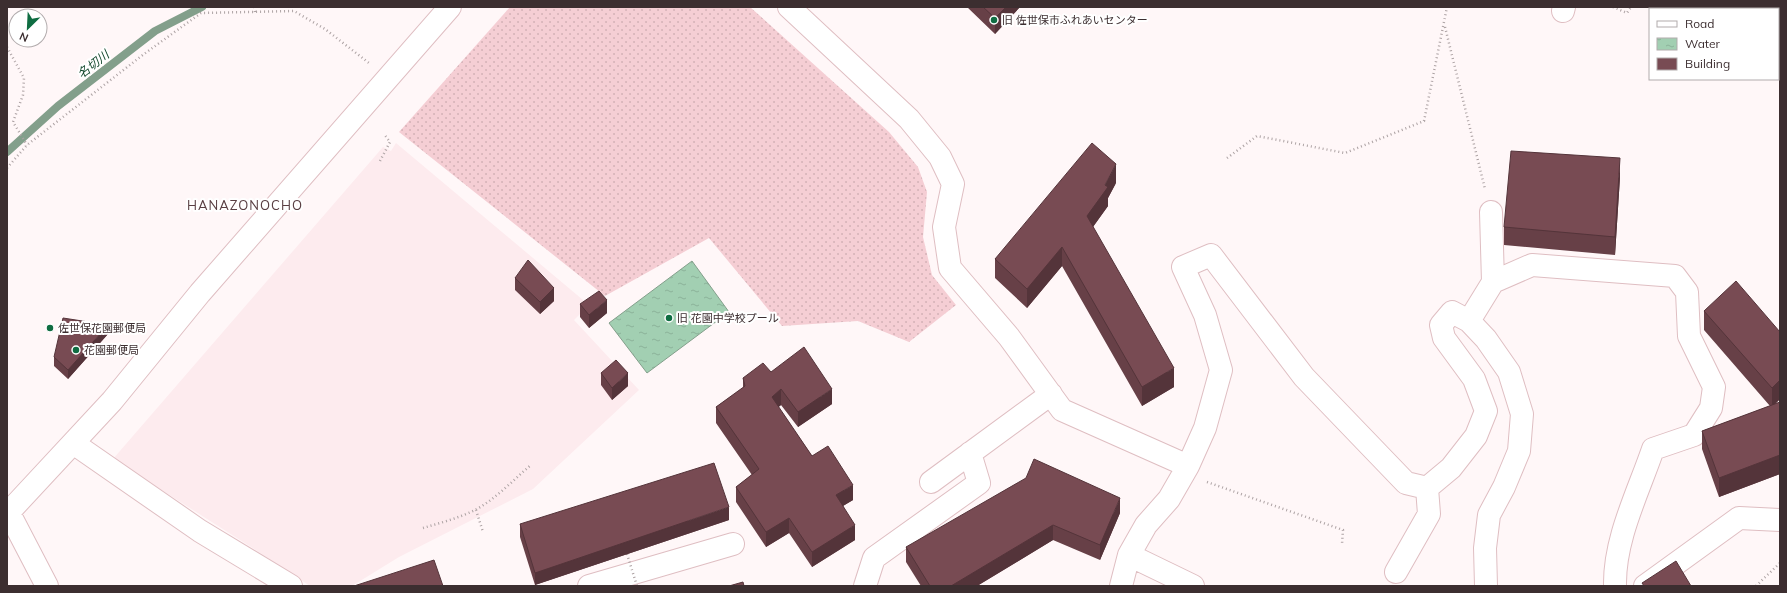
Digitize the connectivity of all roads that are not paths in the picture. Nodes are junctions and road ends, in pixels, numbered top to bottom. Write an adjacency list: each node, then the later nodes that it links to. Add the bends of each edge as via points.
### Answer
1 (450, 7): 7 (street, via 200,293 112,401)
2 (789, 7): 6 (street, via 909,119 940,157 953,184 944,227 950,268 1009,337)
3 (1491, 212): 4 (street)
4 (1493, 282): 5 (street); 24 (street, via 1532,265 1675,276 1687,292 1688,336 1714,387 1711,408 1694,435 1653,449 1627,521 1615,567)
5 (1469, 321): 11 (street, via 1452,312 1441,325 1444,338 1474,379 1486,411 1476,436 1450,468); 23 (street, via 1486,339 1509,372 1522,414 1519,451 1489,515 1485,548)
6 (1050, 394): 8 (street); 9 (street, via 1062,410)
7 (73, 443): 12 (street); 18 (street, via 200,531)
8 (970, 453): 10 (street); 20 (street, via 979,483 874,558)
9 (1188, 466): 11 (street, via 1205,428 1221,370 1205,315 1183,267 1211,255 1304,377 1406,483); 15 (street, via 1169,499 1146,525)
10 (931, 482)
11 (1427, 488): 16 (street, via 1429,514)
12 (8, 514): 17 (street)
13 (1780, 520): 25 (street, via 1739,518)
14 (733, 544): 19 (street)
15 (1129, 555): 21 (street); 22 (street)
16 (1396, 572)
17 (48, 586)
18 (291, 586)
19 (589, 586)
20 (866, 586)
21 (1121, 586)
22 (1192, 586)
23 (1486, 586)
24 (1615, 586)
25 (1645, 586)

